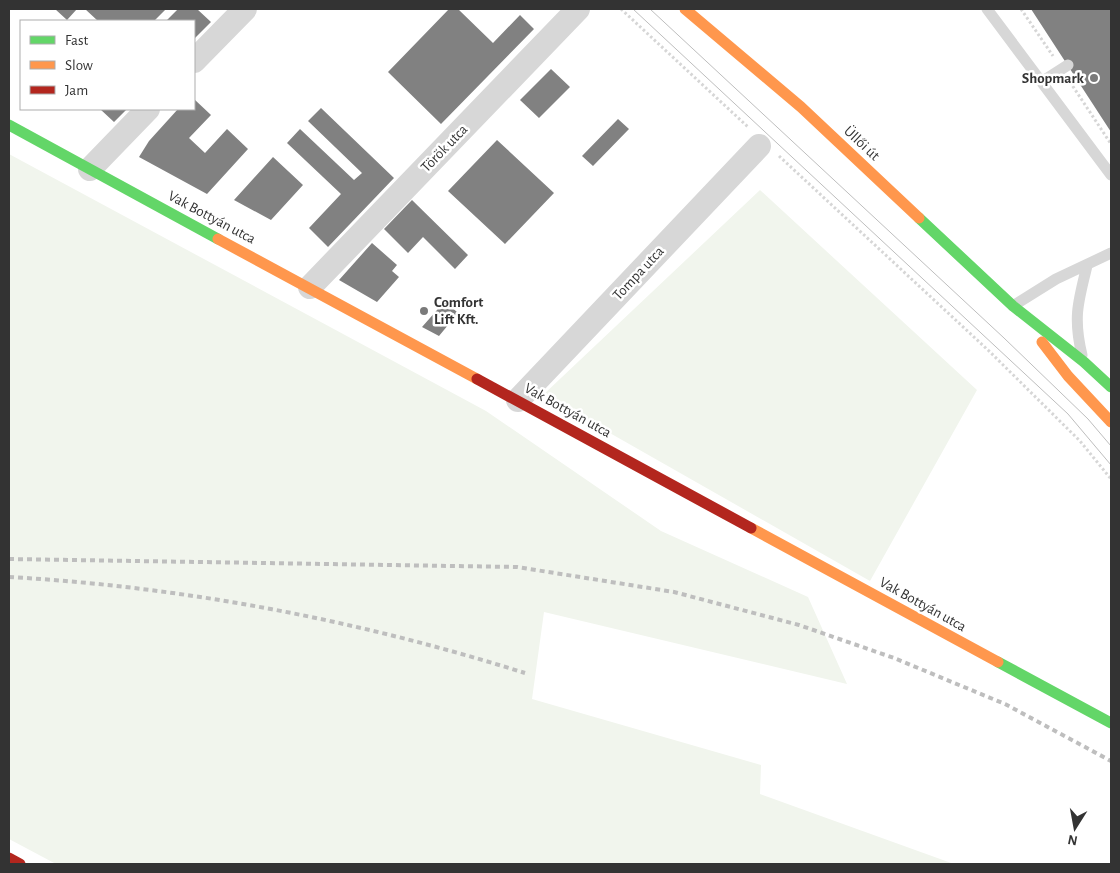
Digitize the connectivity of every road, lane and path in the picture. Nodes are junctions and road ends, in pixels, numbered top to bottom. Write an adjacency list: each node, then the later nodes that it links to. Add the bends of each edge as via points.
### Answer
1 (245, 9): 6 (street)
2 (578, 9): 16 (street, Török utca)
3 (621, 9): 11 (path)
4 (684, 9): 17 (street, Üllői út, via 801,107)
5 (988, 9): 8 (lane)
6 (195, 60)
7 (1068, 65): 8 (lane)
8 (1043, 81): 13 (lane)
9 (147, 110): 12 (street)
10 (9, 125): 12 (street, Vak Bottyán utca)
11 (762, 143): 20 (street, Tompa utca); 22 (path, via 990,351 1080,441)
12 (90, 169): 16 (street, Vak Bottyán utca)
13 (1111, 175)
14 (1111, 253): 15 (lane)
15 (1087, 266): 17 (lane, via 1056,279); 18 (lane, via 1076,312)
16 (310, 287): 20 (street, Vak Bottyán utca)
17 (1013, 306): 18 (street, Üllői út); 21 (street, Üllői út, via 1068,376)
18 (1084, 362): 19 (street, Üllői út)
19 (1111, 387)
20 (518, 400): 23 (street, Vak Bottyán utca)
21 (1111, 422)
22 (1111, 479)
23 (1111, 724)
24 (9, 858): 25 (street)
25 (20, 864)

